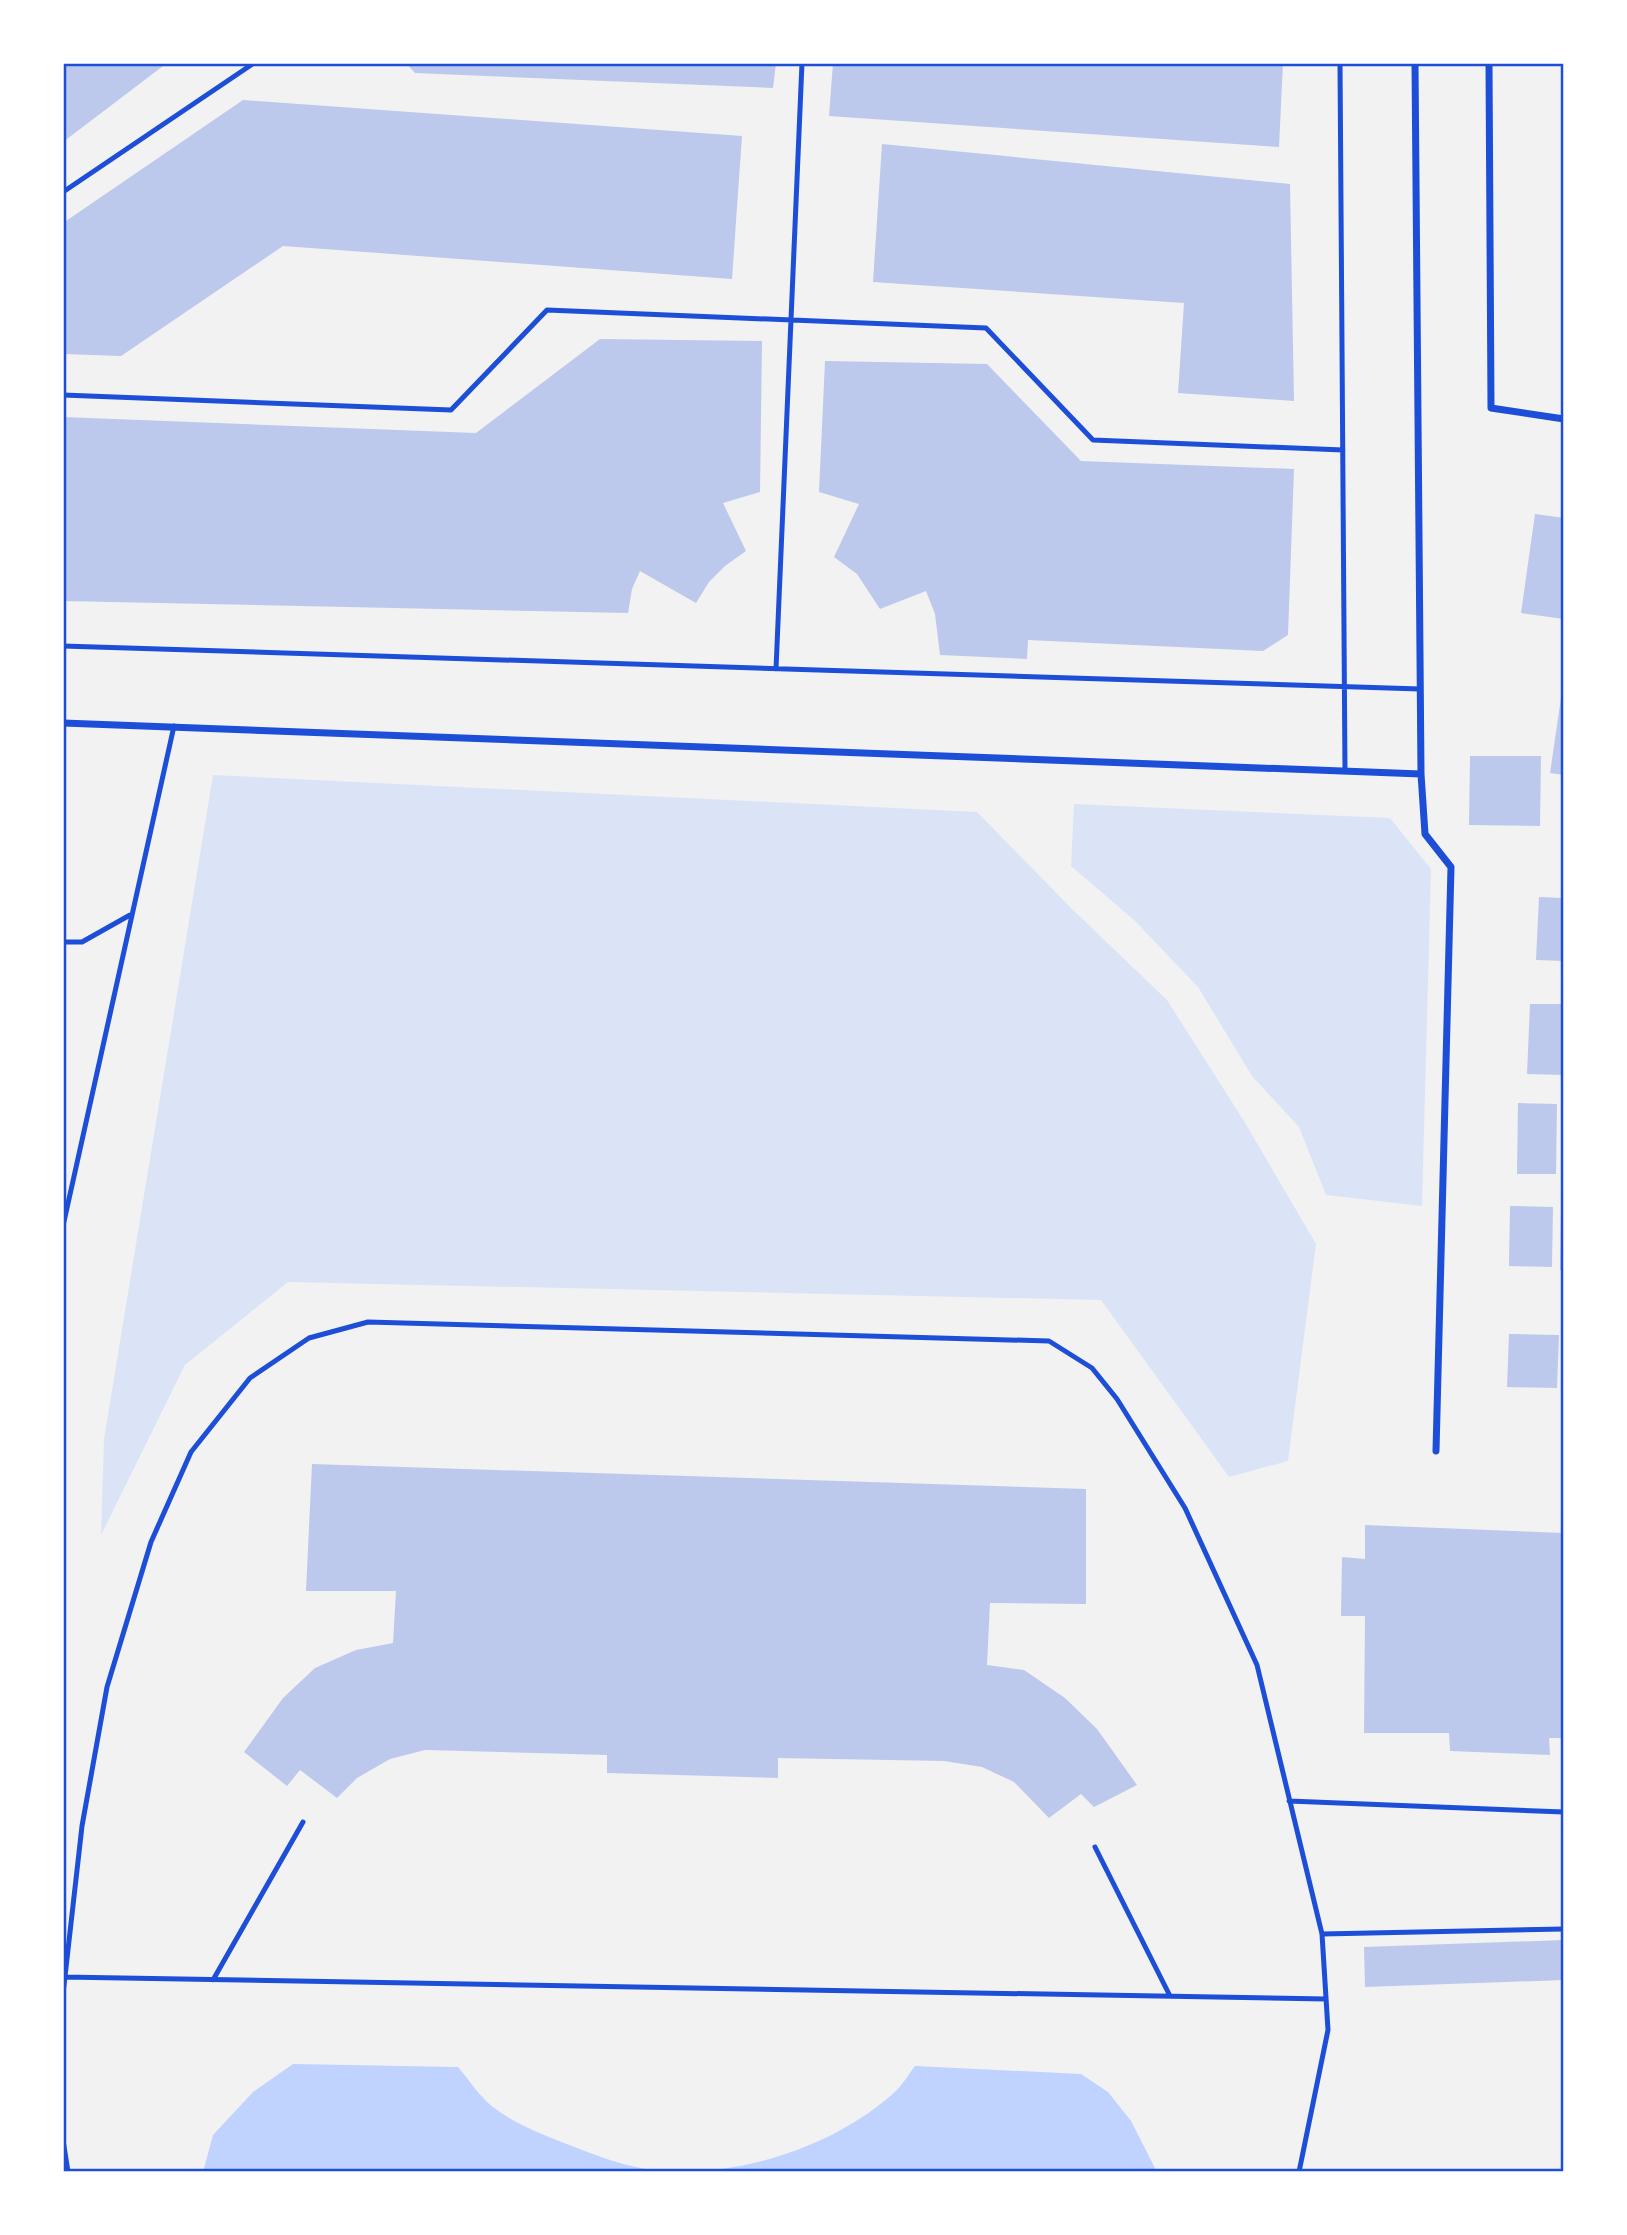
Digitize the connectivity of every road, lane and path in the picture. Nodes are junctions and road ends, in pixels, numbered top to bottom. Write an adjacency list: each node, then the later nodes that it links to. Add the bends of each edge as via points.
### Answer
1 (254, 63): 6 (lane)
2 (802, 63): 7 (lane)
3 (1340, 63): 10 (lane)
4 (1415, 63): 14 (street)
5 (1489, 63): 9 (street, via 1491,408)
6 (63, 192)
7 (791, 320): 8 (lane, via 547,310 451,410); 10 (lane, via 986,328 1093,440); 12 (lane)
8 (63, 395)
9 (1564, 419)
10 (1343, 450): 13 (lane)
11 (63, 646): 12 (lane)
12 (776, 669): 13 (lane)
13 (1345, 687): 14 (lane); 17 (lane)
14 (1420, 689): 18 (street)
15 (63, 723): 16 (street)
16 (174, 726): 17 (street); 19 (lane)
17 (1345, 771): 18 (street)
18 (1421, 774): 22 (street, via 1425,834 1451,867)
19 (130, 915): 20 (lane, via 82,942); 21 (lane)
20 (63, 942)
21 (63, 1226)
22 (1436, 1451)
23 (1289, 1801): 24 (lane); 28 (lane); 29 (lane, via 1257,1665 1185,1507 1117,1399 1092,1368 1049,1341 368,1322 309,1338 250,1378 191,1452 151,1542 107,1687 82,1826)
24 (1564, 1812)
25 (303, 1822): 30 (lane)
26 (1095, 1847): 32 (lane)
27 (1564, 1929): 28 (lane)
28 (1322, 1934): 33 (lane)
29 (63, 1977): 30 (lane); 31 (lane)
30 (213, 1980): 32 (lane)
31 (63, 1994)
32 (1170, 1996): 33 (lane)
33 (1326, 1999): 36 (lane, via 1328,2030)
34 (63, 2140): 35 (lane)
35 (68, 2172)
36 (1299, 2172)

